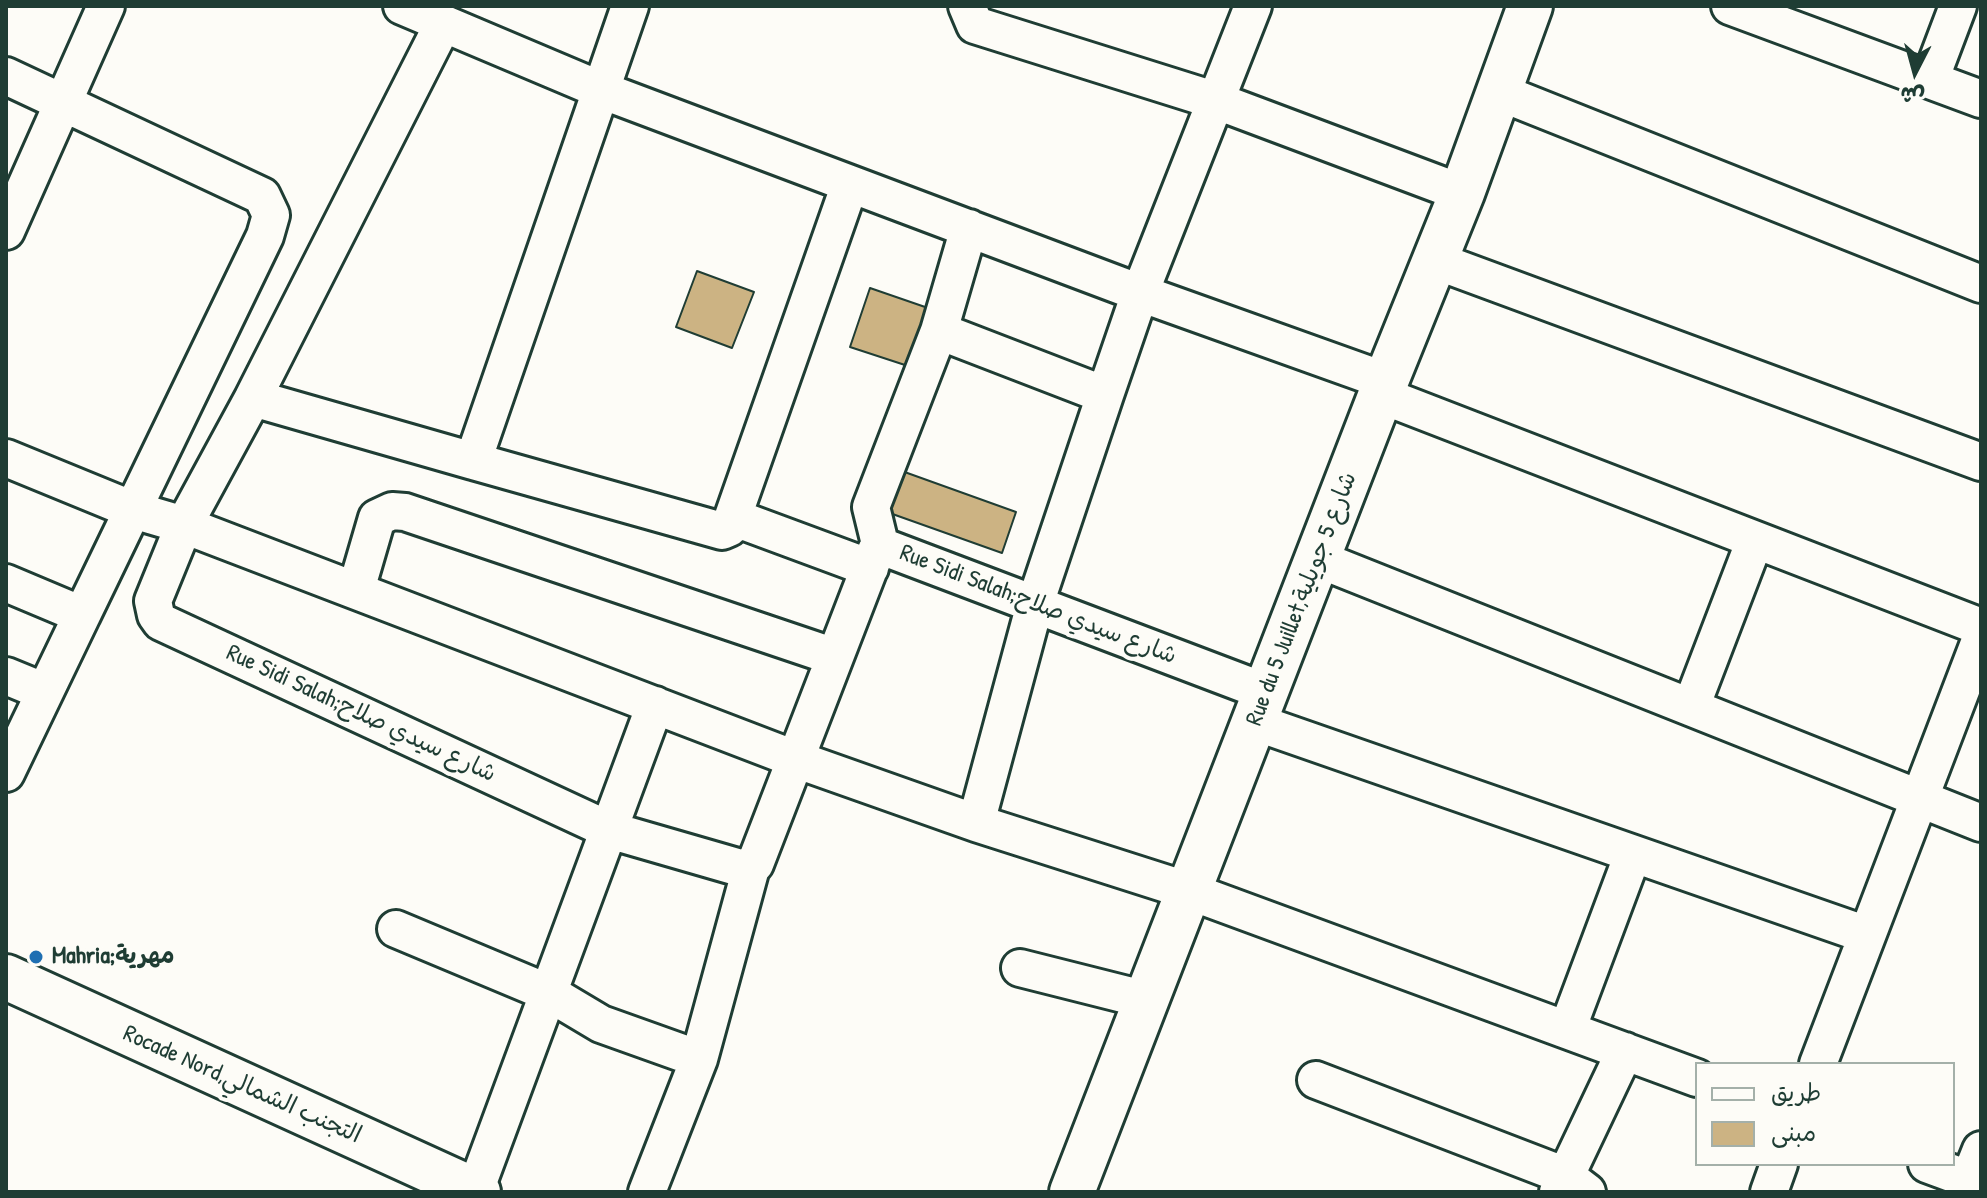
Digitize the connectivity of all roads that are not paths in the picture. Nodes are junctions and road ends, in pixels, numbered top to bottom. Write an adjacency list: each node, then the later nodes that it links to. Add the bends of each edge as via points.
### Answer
1 (106, 6): 16 (street)
2 (402, 6): 9 (street)
3 (630, 6): 12 (street)
4 (967, 6): 15 (street, via 975,25)
5 (1253, 6): 15 (street)
6 (1530, 6): 13 (street, Rue du 5 Juillet,شارع 5 جويلية)
7 (1730, 6): 11 (street)
8 (1958, 6): 11 (street)
9 (443, 24): 12 (street); 27 (street, Rue Sidi Salah;شارع سيدي صلاح)
10 (6, 76): 16 (street)
11 (1930, 80): 14 (street)
12 (601, 90): 17 (street); 29 (street)
13 (1499, 92): 18 (street, Rue du 5 Juillet,شارع 5 جويلية); 22 (street)
14 (1981, 99)
15 (1217, 101): 18 (street); 23 (street)
16 (63, 103): 20 (street); 31 (street, via 262,196 271,215)
17 (850, 184): 19 (street); 32 (street)
18 (1462, 193): 21 (street, Rue du 5 Juillet,شارع 5 جويلية)
19 (969, 228): 23 (street); 24 (street)
20 (6, 231)
21 (1434, 260): 25 (street, Rue du 5 Juillet,شارع 5 جويلية); 30 (street)
22 (1981, 284)
23 (1140, 293): 25 (street); 26 (street)
24 (939, 331): 26 (street); 35 (street, via 871,507)
25 (1384, 388): 34 (street); 36 (street, Rue du 5 Juillet,شارع 5 جويلية)
26 (1105, 395): 39 (street)
27 (253, 398): 29 (street); 33 (street, Rue Sidi Salah;شارع سيدي صلاح)
28 (6, 458): 31 (street)
29 (473, 461): 32 (street, via 722,531)
30 (1981, 462)
31 (133, 510): 33 (street); 40 (street)
32 (735, 518): 35 (street)
33 (184, 525): 38 (street); 54 (street, Rue Sidi Salah;شارع سيدي صلاح, via 153,601 161,622)
34 (1755, 540): 41 (street); 48 (street)
35 (875, 558): 39 (street, Rue Sidi Salah;شارع سيدي صلاح); 43 (street, Rue Sidi Salah;شارع سيدي صلاح)
36 (1318, 559): 47 (street, Rue du 5 Juillet,شارع 5 جويلية); 48 (street)
37 (6, 583): 40 (street)
38 (356, 590): 43 (street, via 377,518 405,512); 46 (street)
39 (1035, 604): 47 (street, Rue Sidi Salah;شارع سيدي صلاح); 52 (street)
40 (82, 615): 45 (street)
41 (1981, 627)
42 (1981, 638): 51 (street)
43 (835, 657): 49 (street, Rue Sidi Salah;شارع سيدي صلاح)
44 (6, 676): 45 (street)
45 (45, 692): 50 (street)
46 (655, 705): 49 (street); 54 (street)
47 (1260, 707): 55 (street, Rue Sidi Salah;شارع سيدي صلاح); 57 (street, Rue du 5 Juillet,شارع 5 جويلية)
48 (1691, 707): 51 (street)
49 (795, 759): 52 (street); 56 (street, Rue Sidi Salah;شارع سيدي صلاح)
50 (6, 773)
51 (1919, 798): 53 (street); 59 (street)
52 (976, 823): 57 (street)
53 (1981, 823)
54 (609, 830): 56 (street, Rue Sidi Salah;شارع سيدي صلاح); 62 (street)
55 (1633, 854): 59 (street, Rue Sidi Salah;شارع سيدي صلاح); 64 (street)
56 (751, 868): 66 (street)
57 (1189, 891): 63 (street, Rue du 5 Juillet,شارع 5 جويلية); 64 (street)
58 (396, 929): 62 (street)
59 (1867, 935): 67 (street)
60 (1020, 968): 63 (street)
61 (6, 977): 74 (street, Rocade Nord,التجنب الشمالي)
62 (549, 993): 66 (street, via 601,1024); 74 (street)
63 (1147, 1000): 76 (street, Rue du 5 Juillet,شارع 5 جويلية)
64 (1567, 1030): 65 (street)
65 (1625, 1051): 68 (street); 73 (street)
66 (699, 1059): 75 (street)
67 (1819, 1062)
68 (1695, 1077)
69 (1316, 1080): 73 (street)
70 (1778, 1166): 77 (street)
71 (1941, 1166): 72 (street)
72 (1977, 1171)
73 (1570, 1187)
74 (477, 1192)
75 (647, 1192)
76 (1072, 1192)
77 (1769, 1192)

